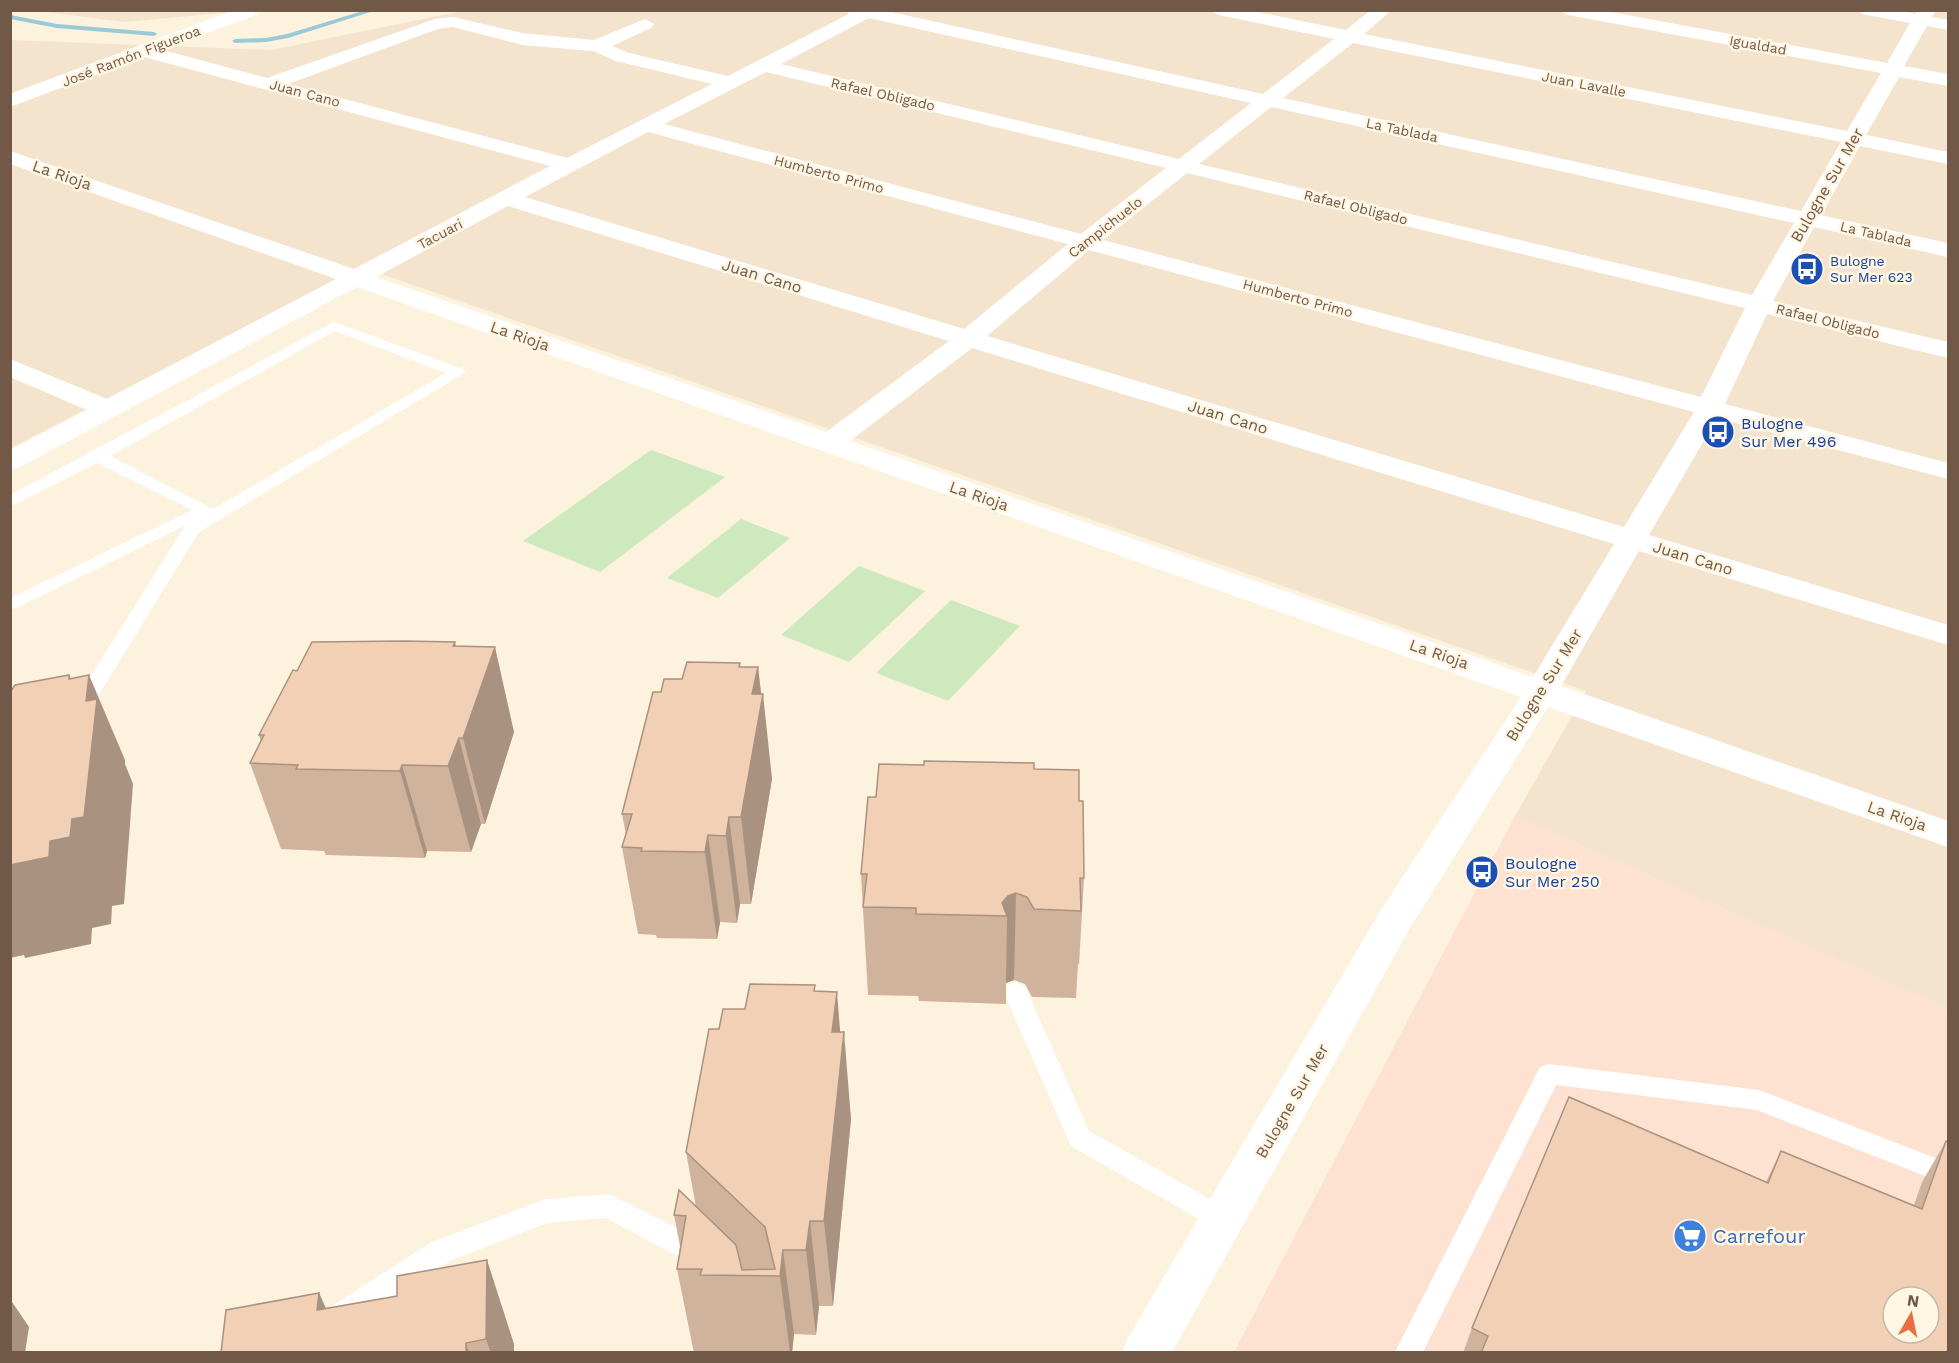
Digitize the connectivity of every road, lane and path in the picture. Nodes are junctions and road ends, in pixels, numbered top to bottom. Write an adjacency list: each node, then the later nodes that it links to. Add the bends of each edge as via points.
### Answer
1 (252, 10): 12 (street, José Ramón Figueroa)
2 (1219, 10): 10 (street, Juan Lavalle)
3 (1383, 10): 10 (street, Campichuelo)
4 (1568, 10): 14 (street, Igualdad)
5 (1868, 10): 7 (street)
6 (864, 11): 13 (street, Tacuarí); 18 (street, La Tablada)
7 (1925, 15): 9 (street); 14 (street, Bulogne Sur Mer)
8 (645, 24): 11 (street)
9 (1948, 25)
10 (1349, 36): 18 (street, Campichuelo); 21 (street, Juan Lavalle)
11 (596, 46): 16 (street, via 623,57); 17 (street, via 528,40 465,23 444,22)
12 (144, 51): 17 (street, Juan Cano); 19 (street, José Ramón Figueroa)
13 (762, 65): 16 (street, Tacuarí); 25 (street, Rafael Obligado)
14 (1895, 70): 15 (street, Igualdad); 21 (street, Bulogne Sur Mer)
15 (1948, 80)
16 (729, 82): 20 (street, Tacuarí)
17 (269, 84): 24 (street, Juan Cano)
18 (1266, 100): 25 (street, Campichuelo); 27 (street, La Tablada)
19 (10, 101)
20 (648, 126): 24 (street, Tacuarí); 28 (street, Humberto Primo)
21 (1854, 139): 23 (street, Juan Lavalle); 27 (street, Bulogne Sur Mer)
22 (10, 157): 30 (street, La Rioja)
23 (1948, 158)
24 (569, 165): 26 (street, Tacuarí)
25 (1183, 165): 28 (street, Campichuelo); 31 (street, Rafael Obligado)
26 (507, 199): 30 (street, Tacuarí); 32 (street, Juan Cano)
27 (1807, 219): 29 (street, La Tablada); 31 (street, Bulogne Sur Mer)
28 (1084, 242): 32 (street, Campichuelo); 35 (street, Humberto Primo)
29 (1948, 250)
30 (356, 279): 36 (street, Tacuarí); 37 (street, La Rioja)
31 (1759, 304): 33 (street, Rafael Obligado); 35 (street, Bulogne Sur Mer)
32 (968, 339): 37 (street, Campichuelo); 44 (street, Juan Cano)
33 (1948, 350)
34 (10, 367): 36 (street)
35 (1710, 407): 40 (street, Humberto Primo); 44 (street, Bulogne Sur Mer)
36 (108, 409): 39 (street, Tacuarí)
37 (828, 444): 47 (street, La Rioja)
38 (97, 456): 41 (lane); 42 (lane); 43 (lane, via 334,326 458,372)
39 (10, 461)
40 (1948, 471)
41 (10, 502)
42 (205, 510): 43 (lane); 45 (lane)
43 (192, 530): 48 (lane)
44 (1632, 539): 46 (street, Juan Cano); 47 (street, Bulogne Sur Mer)
45 (10, 605)
46 (1948, 635)
47 (1542, 690): 49 (street, La Rioja); 52 (street, Bulogne Sur Mer, via 1396,918)
48 (67, 730)
49 (1948, 834)
50 (1015, 991): 52 (lane, via 1080,1138)
51 (1948, 1174): 56 (lane, via 1759,1100 1549,1074)
52 (1224, 1220): 55 (street, Bulogne Sur Mer)
53 (716, 1273): 54 (lane, via 691,1249 609,1206 546,1211 442,1251)
54 (324, 1327)
55 (1146, 1353)
56 (1408, 1353)

